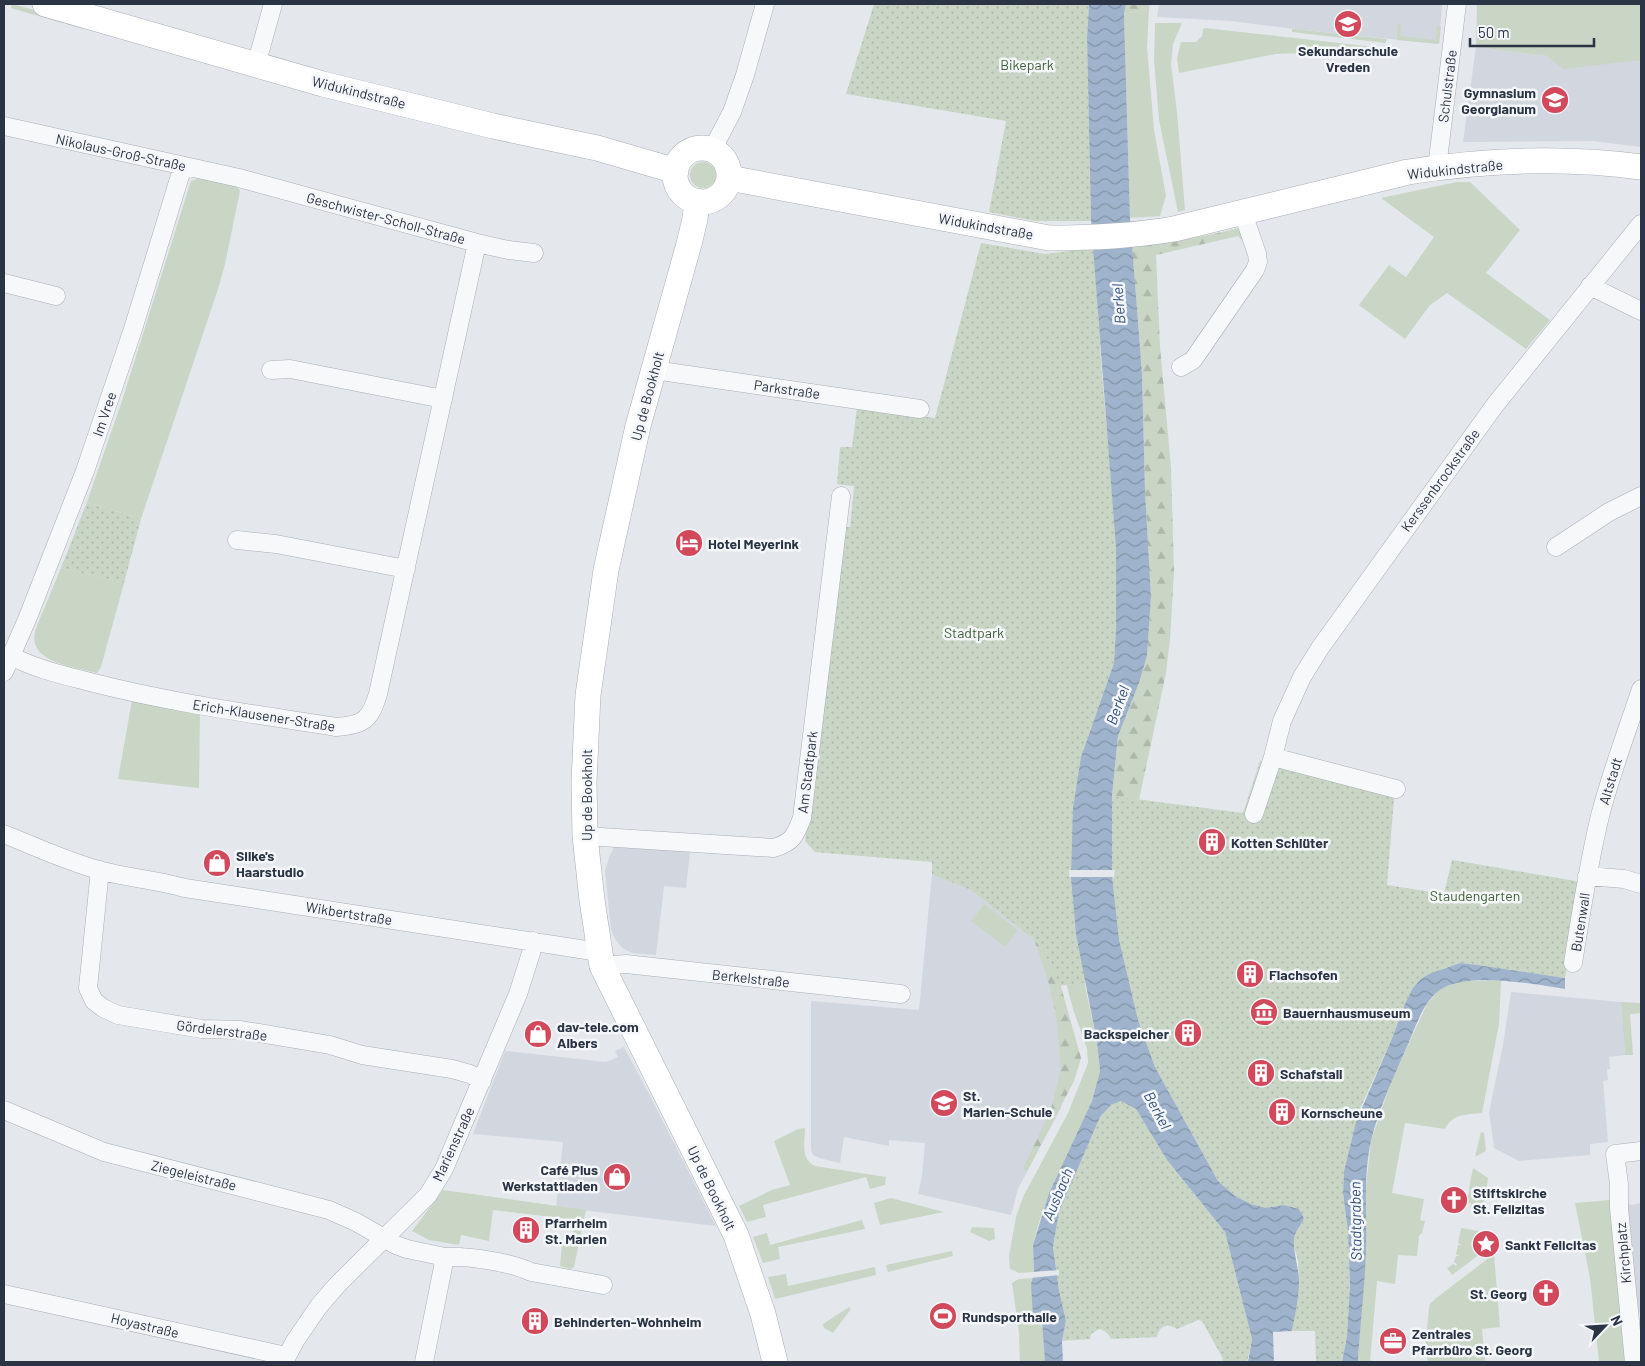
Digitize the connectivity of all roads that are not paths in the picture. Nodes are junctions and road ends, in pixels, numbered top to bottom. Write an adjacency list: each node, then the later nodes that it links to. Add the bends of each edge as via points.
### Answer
1 (44, 4): 5 (street, Widukindstraße)
2 (273, 4): 5 (street)
3 (765, 4): 7 (street, via 732,112)
4 (1457, 4): 9 (street, Schulstraße)
5 (255, 64): 11 (street, Widukindstraße, via 494,126 597,148)
6 (4, 126): 8 (street, Nikolaus-Groß-Straße)
7 (712, 150): 11 (street, via 689,152 683,156); 13 (street, via 726,161)
8 (183, 166): 12 (street, Nikolaus-Groß-Straße); 33 (street, Im Vree, via 85,471)
9 (1437, 168): 10 (street, Widukindstraße, via 1580,162); 15 (street, Widukindstraße, via 1408,172)
10 (1641, 168)
11 (676, 171): 14 (street, via 678,187 683,194)
12 (239, 178): 17 (street, Geschwister-Scholl-Straße)
13 (729, 178): 14 (street, via 718,196 705,202); 15 (street, Widukindstraße, via 1049,238 1154,232)
14 (697, 201): 25 (street, Up de Bookholt, via 696,219)
15 (1243, 213): 23 (street, via 1257,254 1255,270 1193,360)
16 (1641, 224): 20 (street, Kerssenbrockstraße)
17 (477, 243): 18 (street, Geschwister-Scholl-Straße); 26 (street, Erich-Klausener-Straße)
18 (534, 253)
19 (4, 282): 21 (street)
20 (1590, 286): 22 (street); 35 (street, Kerssenbrockstraße, via 1495,405 1320,648 1302,677 1282,721)
21 (56, 296)
22 (1641, 311)
23 (1182, 367)
24 (271, 370): 26 (street, via 290,369)
25 (654, 370): 27 (street, Parkstraße); 39 (street, Up de Bookholt, via 606,570 588,696)
26 (444, 398): 32 (street, Erich-Klausener-Straße)
27 (920, 409)
28 (841, 496): 39 (street, Am Stadtpark, via 802,818 796,833 787,844 774,848)
29 (1641, 496): 31 (street, via 1609,512)
30 (237, 540): 32 (street, via 276,544)
31 (1556, 547)
32 (406, 569): 33 (street, Erich-Klausener-Straße, via 374,707 364,720 351,726 336,727 224,710 130,692 29,665)
33 (8, 664)
34 (1641, 689): 41 (street, Altstadt, via 1612,774)
35 (1273, 757): 36 (street); 37 (street, Kerssenbrockstraße)
36 (1396, 790)
37 (1254, 814)
38 (4, 834): 40 (street, Wikbertstraße)
39 (585, 836): 44 (street, Up de Bookholt)
40 (100, 870): 43 (street, Wikbertstraße, via 185,888); 47 (street, Gördelerstraße, via 88,988 94,1001 103,1008 118,1015 146,1020 241,1030 330,1045 362,1055 452,1069)
41 (1587, 876): 42 (street, Butenwall); 45 (street, Butenwall)
42 (1641, 884)
43 (533, 941): 44 (street, Wikbertstraße); 47 (street, Marienstraße, via 518,994)
44 (600, 959): 46 (street, Berkelstraße); 56 (street, Up de Bookholt, via 736,1235 763,1314)
45 (1573, 963)
46 (901, 994)
47 (482, 1080): 50 (street, Marienstraße, via 444,1169 428,1195)
48 (4, 1110): 50 (street, Ziegeleistraße, via 104,1152 329,1210)
49 (1641, 1151): 57 (street, Kirchplatz, via 1615,1154)
50 (384, 1237): 51 (street, Ziegeleistraße, via 407,1249); 54 (street, Marienstraße, via 319,1306)
51 (445, 1257): 52 (street, Ziegeleistraße, via 458,1256 522,1267 531,1272); 55 (street)
52 (603, 1285)
53 (4, 1294): 54 (street, Hoyastraße)
54 (285, 1359)
55 (424, 1362)
56 (775, 1362)
57 (1634, 1362)

